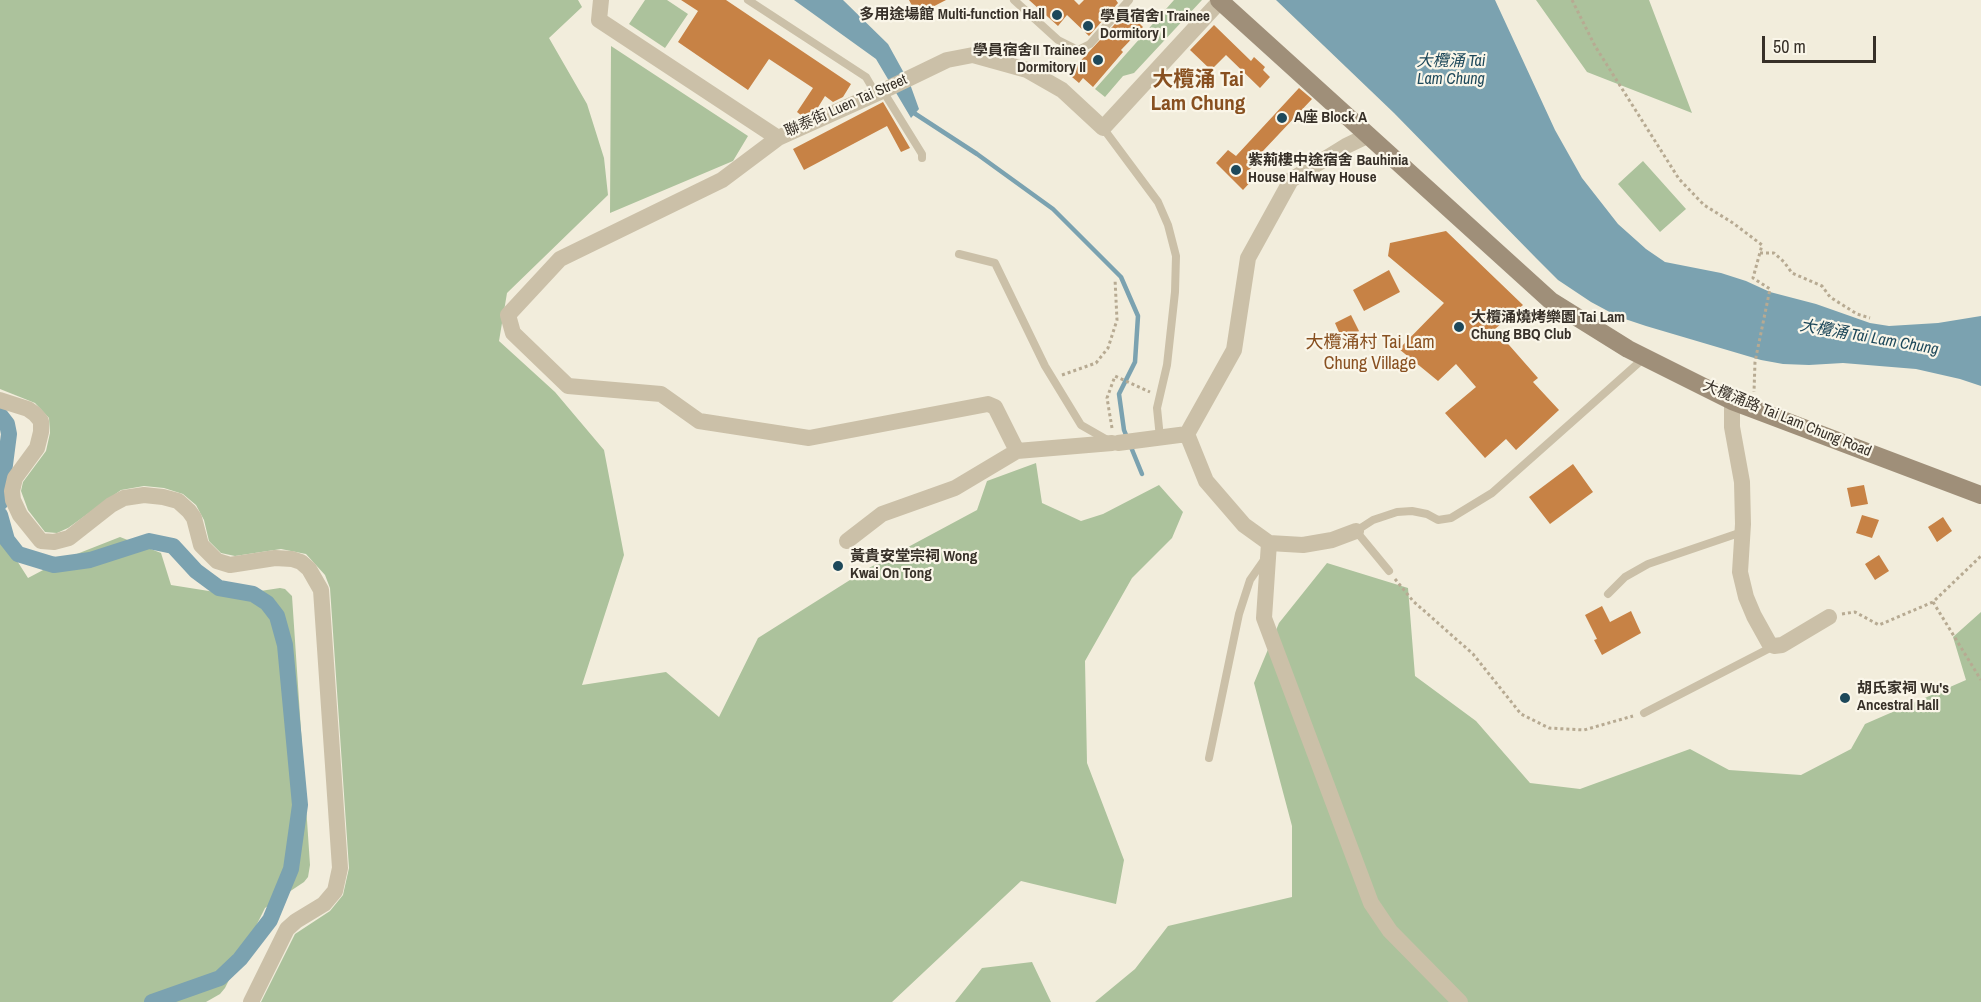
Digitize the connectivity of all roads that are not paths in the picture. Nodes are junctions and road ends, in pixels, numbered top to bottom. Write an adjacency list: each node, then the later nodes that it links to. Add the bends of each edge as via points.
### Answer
1 (601, 0): 9 (street, 聯泰街 Luen Tai Street, via 599,20)
2 (748, 0): 6 (lane)
3 (1014, 0): 4 (lane, via 1058,40 1078,50 1089,44)
4 (1129, 0)
5 (1219, 1): 7 (street); 8 (street, 大欖涌路 Tai Lam Chung Road)
6 (883, 91): 7 (street, 聯泰街 Luen Tai Street, via 947,60 973,55 1027,70 1062,90); 9 (street, 聯泰街 Luen Tai Street); 10 (lane)
7 (1103, 128): 16 (lane, via 1158,201 1176,255 1167,365)
8 (1369, 135): 12 (street, 大欖涌路 Tai Lam Chung Road, via 1551,301); 15 (street, via 1291,180 1248,258 1234,350)
9 (778, 138): 18 (street, via 722,180 560,259 508,315 513,333 567,386 661,394 699,421 809,438 988,404 995,407)
10 (922, 158)
11 (959, 254): 17 (lane, via 995,263 1046,366 1081,425)
12 (1645, 357): 14 (street, 大欖涌路 Tai Lam Chung Road); 20 (lane, via 1492,493 1450,518 1438,520 1412,511 1397,512)
13 (0, 400): 30 (street, via 28,409 41,422 37,448 15,478 12,491 20,514 41,541 69,538 124,498 163,496 178,501 189,511 201,545 217,561 230,565 292,559 309,569 321,590 340,868 334,891 324,904 288,929)
14 (1732, 401): 19 (street, 大欖涌路 Tai Lam Chung Road); 21 (street, via 1732,427 1742,482)
15 (1187, 434): 16 (street); 23 (street, via 1206,482)
16 (1153, 439): 17 (street)
17 (1112, 442): 18 (street)
18 (1017, 451): 22 (street, via 956,488 882,514)
19 (1981, 495)
20 (1356, 531): 23 (street, via 1332,540); 24 (lane)
21 (1742, 532): 25 (lane, via 1648,564 1625,577); 27 (street, via 1740,572 1746,597)
22 (847, 541)
23 (1268, 549): 29 (lane, via 1250,580 1239,614); 31 (street, via 1264,618 1367,894 1384,924)
24 (1389, 571)
25 (1608, 594)
26 (1829, 617): 27 (street)
27 (1774, 646): 28 (lane)
28 (1644, 713)
29 (1209, 758)
30 (251, 1002)
31 (1460, 1002)

